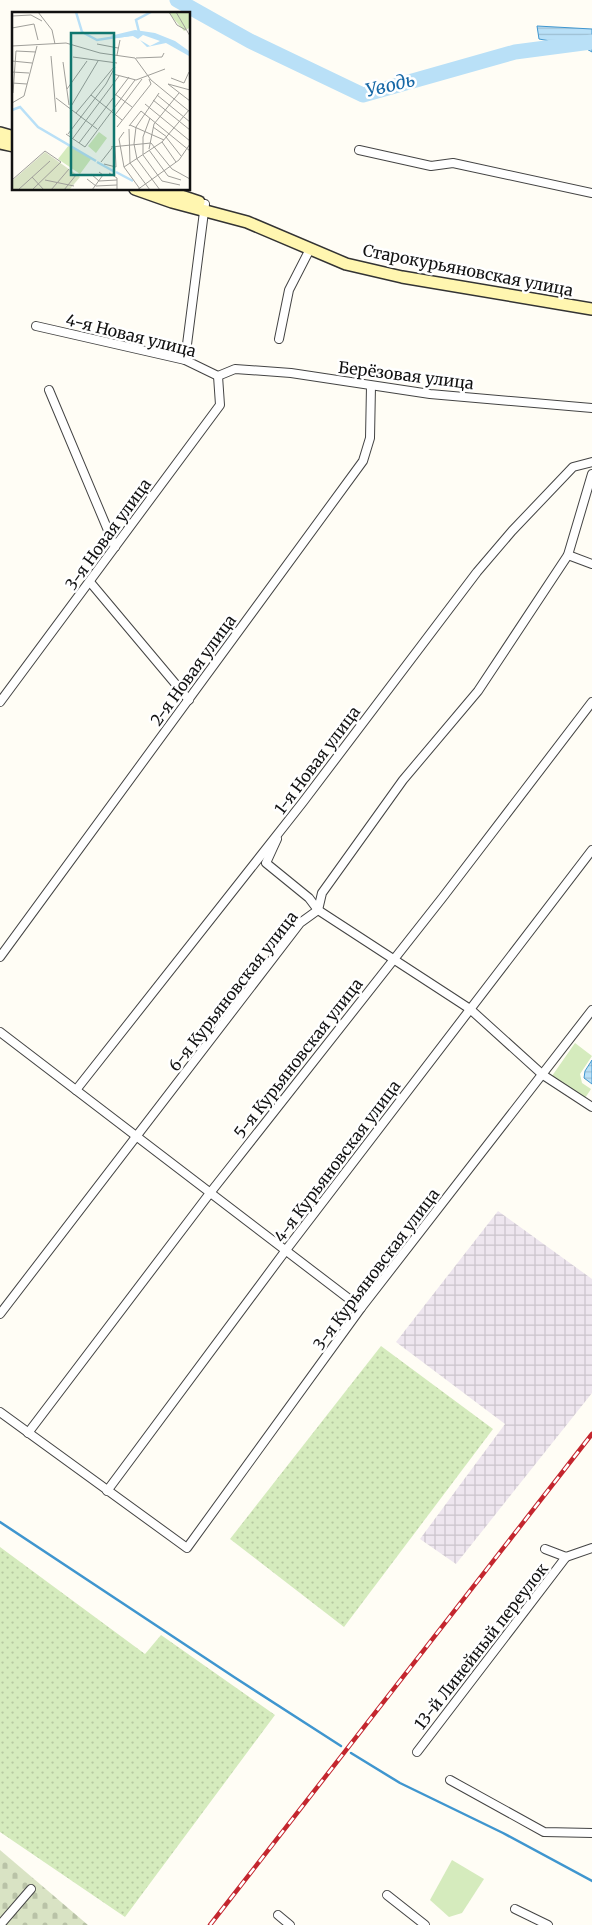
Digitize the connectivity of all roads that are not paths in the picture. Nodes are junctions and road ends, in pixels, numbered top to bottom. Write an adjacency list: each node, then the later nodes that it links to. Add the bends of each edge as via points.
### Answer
1 (359, 150): 4 (street, via 431,166 453,163)
2 (139, 190): 5 (main road, Старокурьяновская улица, via 172,202)
3 (162, 190): 5 (main road)
4 (592, 193)
5 (204, 207): 6 (main road, Старокурьяновская улица); 10 (street)
6 (310, 249): 7 (main road, Старокурьяновская улица, via 346,264 402,277); 9 (street, via 289,290)
7 (592, 309)
8 (36, 326): 10 (street, 4-я Новая улица)
9 (280, 339)
10 (185, 360): 11 (street, 4-я Новая улица)
11 (218, 376): 12 (street, Берёзовая улица, via 235,369 291,373); 17 (street, 3-я Новая улица, via 220,405)
12 (371, 386): 14 (street, Берёзовая улица); 21 (street, 2-я Новая улица, via 370,438 363,461)
13 (48, 390): 17 (street)
14 (592, 408)
15 (592, 462): 24 (street, 1-я Новая улица, via 573,467 477,572)
16 (592, 474): 18 (street, 6-я Курьяновская улица)
17 (115, 547): 20 (street, 3-я Новая улица)
18 (568, 555): 19 (street); 26 (street, 6-я Курьяновская улица, via 478,691 403,780 322,893)
19 (592, 564)
20 (90, 582): 21 (street); 22 (street, 3-я Новая улица)
21 (189, 700): 27 (street, 2-я Новая улица)
22 (0, 702)
23 (592, 702): 28 (street, 5-я Курьяновская улица)
24 (283, 826): 26 (street, via 266,863 309,898); 33 (street, 1-я Новая улица)
25 (592, 850): 29 (street, 4-я Курьяновская улица)
26 (318, 910): 28 (street); 35 (street, 6-я Курьяновская улица, via 300,922)
27 (0, 956)
28 (394, 958): 29 (street); 36 (street, 5-я Курьяновская улица)
29 (470, 1009): 32 (street); 37 (street, 4-я Курьяновская улица)
30 (592, 1010): 32 (street, 3-я Курьяновская улица)
31 (0, 1032): 33 (street)
32 (543, 1075): 34 (street); 38 (street, 3-я Курьяновская улица)
33 (76, 1090): 35 (street)
34 (592, 1107)
35 (137, 1136): 36 (street); 39 (street, 6-я Курьяновская улица)
36 (210, 1194): 37 (street); 41 (street, 5-я Курьяновская улица)
37 (286, 1250): 38 (street); 42 (street, 4-я Курьяновская улица)
38 (362, 1308): 42 (street, 3-я Курьяновская улица, via 187,1548)
39 (0, 1314)
40 (0, 1412): 41 (street)
41 (28, 1433): 42 (street)
42 (107, 1491)
43 (592, 1548): 45 (street)
44 (545, 1549): 45 (street)
45 (566, 1557): 46 (street, 13-й Линейный переулок)
46 (417, 1752)
47 (450, 1780): 48 (street, via 544,1832)
48 (592, 1833)
49 (31, 1889): 53 (street)
50 (387, 1895): 55 (street)
51 (515, 1909): 56 (street)
52 (278, 1914): 54 (street)
53 (0, 1925)
54 (290, 1925)
55 (425, 1925)
56 (548, 1925)

